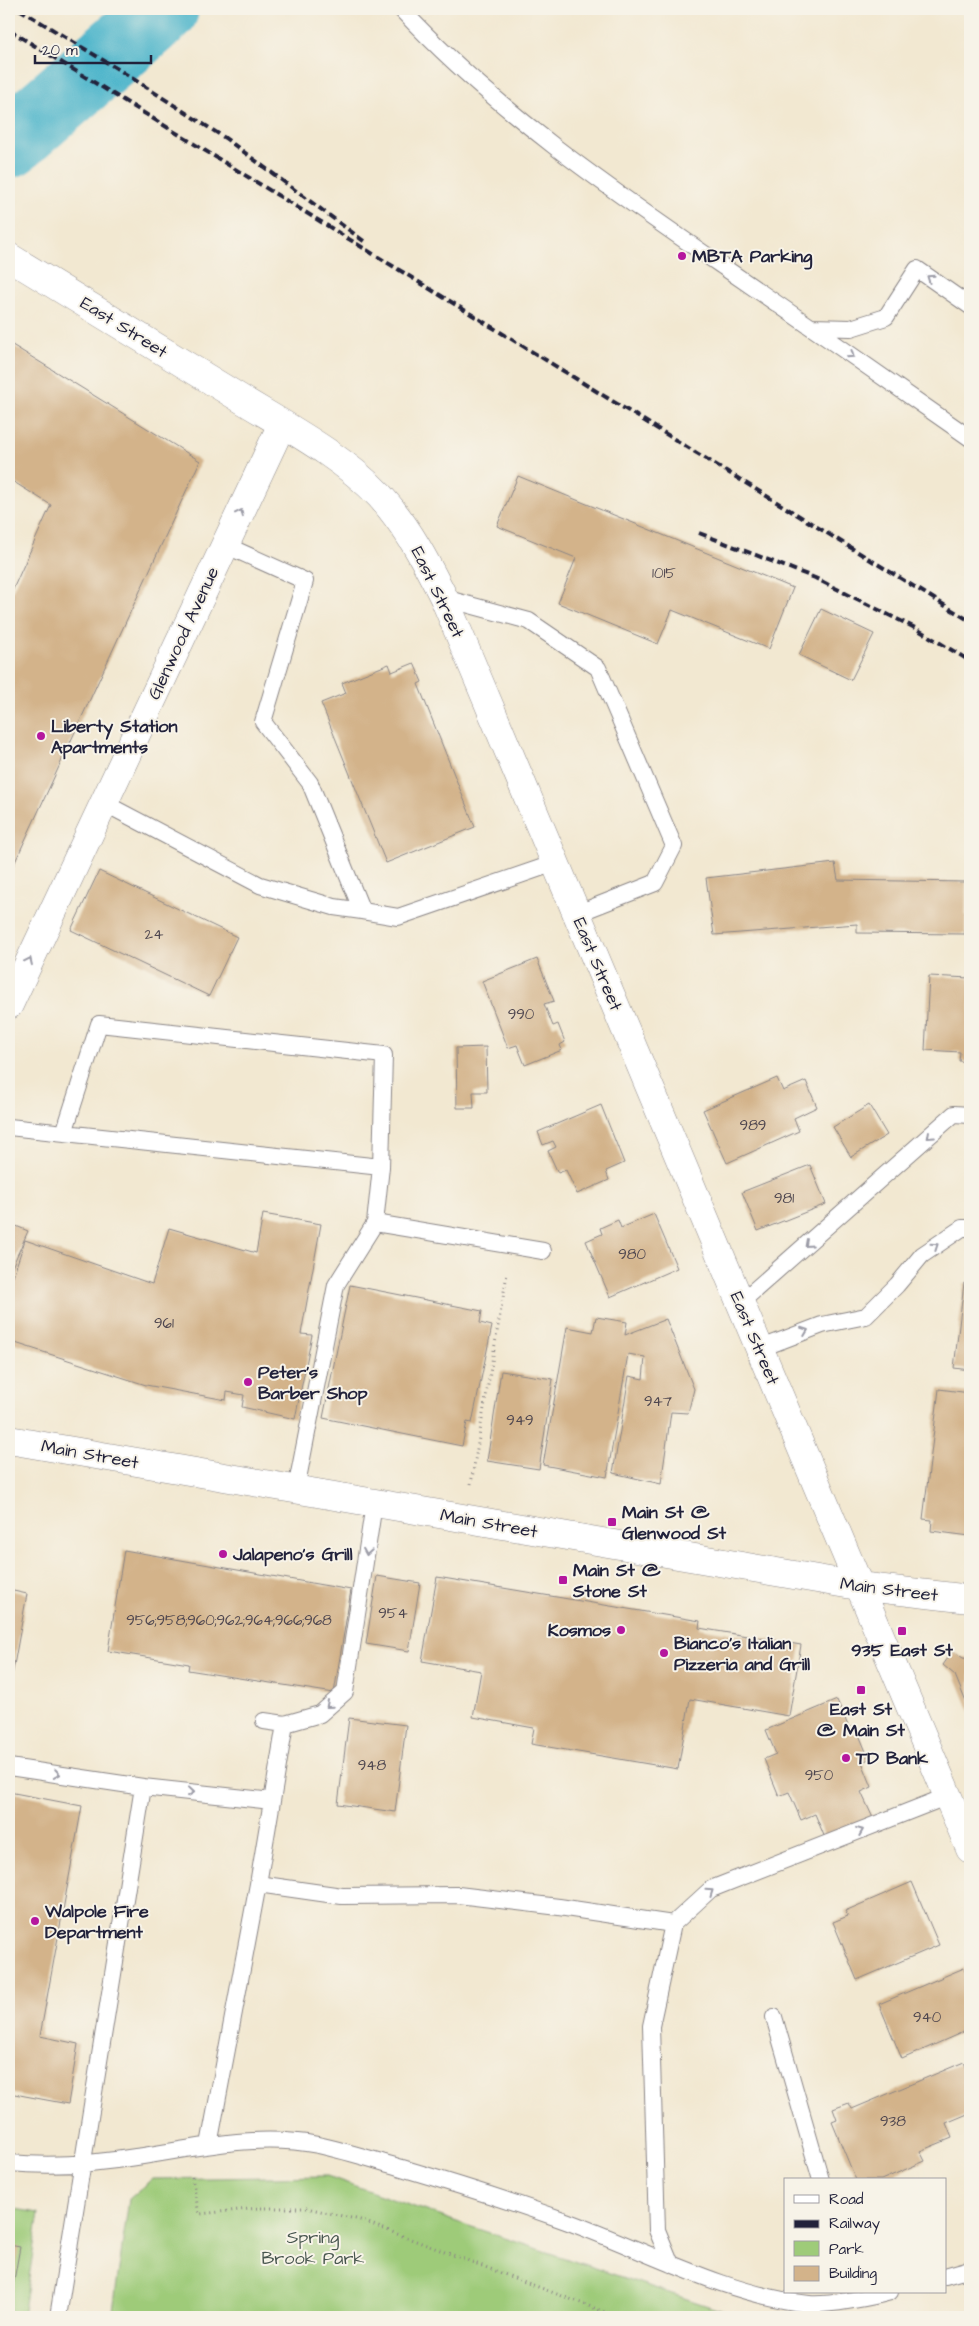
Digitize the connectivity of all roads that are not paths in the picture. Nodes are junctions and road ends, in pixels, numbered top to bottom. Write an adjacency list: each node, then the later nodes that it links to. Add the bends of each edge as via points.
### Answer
1 (401, 9): 4 (lane, via 434,44 530,129 639,209)
2 (9, 256): 5 (main road, East Street)
3 (970, 306): 4 (lane, one-way to 4, via 917,269 886,317 851,328)
4 (811, 327): 6 (lane, one-way to 6)
5 (282, 424): 7 (main road, Glenwood Avenue, one-way to 5); 8 (main road, East Street, via 350,469 379,496 423,555)
6 (970, 438)
7 (225, 545): 9 (main road, Glenwood Avenue); 11 (lane, via 305,581 263,722 310,783)
8 (444, 598): 10 (main road, East Street); 12 (lane, via 529,621 598,668 674,846 655,883)
9 (104, 802): 11 (lane, via 260,885 334,907); 13 (main road, Glenwood Avenue, one-way to 9)
10 (555, 863): 11 (lane, via 398,917); 12 (main road, East Street)
11 (362, 911)
12 (576, 914): 21 (main road, East Street)
13 (9, 1005)
14 (970, 1115): 21 (lane, one-way to 21, via 954,1114)
15 (9, 1127): 16 (lane)
16 (64, 1133): 17 (lane); 17 (lane, via 99,1024 384,1055)
17 (380, 1166): 18 (lane)
18 (375, 1223): 20 (lane); 24 (lane, via 336,1285)
19 (970, 1228): 22 (lane, one-way to 19, via 822,1325 866,1316 922,1255 962,1228)
20 (543, 1251)
21 (740, 1304): 22 (main road, East Street)
22 (759, 1349): 26 (main road, East Street)
23 (9, 1440): 24 (main road, Main Street)
24 (296, 1489): 25 (main road, Main Street)
25 (374, 1504): 26 (main road, Main Street); 29 (lane, one-way to 29, via 345,1692 320,1714)
26 (858, 1586): 27 (main road, Main Street); 32 (main road, East Street)
27 (970, 1599)
28 (264, 1721): 29 (lane)
29 (284, 1724): 33 (lane)
30 (9, 1767): 31 (lane, one-way to 31)
31 (143, 1787): 33 (lane, one-way to 33); 40 (lane)
32 (948, 1796): 34 (main road, East Street); 36 (lane, one-way to 32, via 711,1890)
33 (272, 1801): 35 (lane)
34 (970, 1849)
35 (258, 1884): 36 (lane, via 342,1896 458,1895 559,1906); 38 (lane)
36 (673, 1924): 42 (lane, via 651,2026 657,2230)
37 (774, 2018): 41 (lane)
38 (209, 2144): 40 (lane); 42 (lane, via 286,2140 356,2155 462,2185 564,2220)
39 (9, 2163): 40 (lane)
40 (84, 2163): 46 (lane)
41 (820, 2178)
42 (671, 2264): 45 (lane, via 751,2292 811,2304)
43 (970, 2269): 44 (lane)
44 (946, 2276)
45 (860, 2295)
46 (58, 2317)

